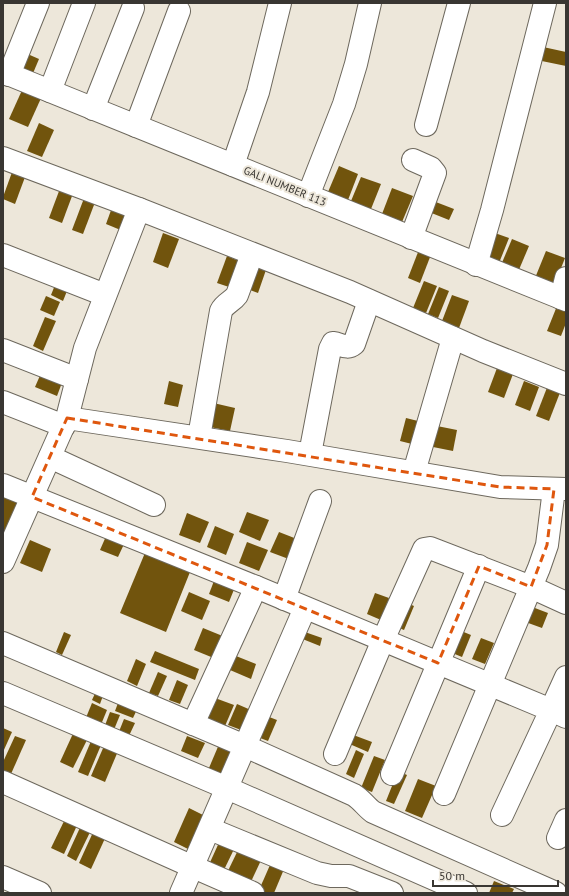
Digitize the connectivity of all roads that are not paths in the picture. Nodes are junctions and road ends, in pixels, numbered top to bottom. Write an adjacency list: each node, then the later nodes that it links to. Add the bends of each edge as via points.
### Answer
1 (38, 3): 9 (street)
2 (84, 3): 10 (street)
3 (280, 3): 16 (street, via 258,92)
4 (370, 3): 17 (street, via 344,104)
5 (459, 3): 12 (street)
6 (545, 3): 22 (street)
7 (133, 8): 11 (street)
8 (179, 11): 13 (street)
9 (6, 74): 10 (street, GALI NUMBER 113)
10 (50, 91): 11 (street, GALI NUMBER 113)
11 (94, 109): 13 (street, GALI NUMBER 113)
12 (426, 125)
13 (136, 126): 16 (street, GALI NUMBER 113)
14 (3, 158): 18 (street)
15 (413, 160): 19 (street, via 431,168 435,173)
16 (233, 165): 17 (street, GALI NUMBER 113)
17 (308, 196): 19 (street, GALI NUMBER 113)
18 (139, 209): 20 (street); 24 (street)
19 (411, 238): 22 (street, GALI NUMBER 113)
20 (252, 254): 25 (street); 32 (street, via 234,299 221,311)
21 (3, 255): 24 (street)
22 (476, 265): 23 (street, GALI NUMBER 113)
23 (564, 292)
24 (105, 295): 28 (street, via 85,348)
25 (369, 301): 26 (street); 33 (street, via 354,344 347,347 333,344 330,349)
26 (454, 338): 29 (street); 35 (street)
27 (3, 350): 28 (street)
28 (77, 379): 31 (street)
29 (566, 384)
30 (3, 402): 31 (street)
31 (65, 422): 32 (street); 34 (street)
32 (199, 437): 33 (street)
33 (310, 454): 35 (street)
34 (50, 457): 38 (street); 40 (street)
35 (414, 472): 37 (street, via 500,487)
36 (3, 485): 38 (street)
37 (560, 489): 44 (street, via 547,545)
38 (32, 497): 41 (street); 43 (street)
39 (320, 501): 45 (street)
40 (154, 505)
41 (3, 563)
42 (478, 566): 44 (street); 48 (street, via 430,548 424,549); 50 (street)
43 (256, 587): 45 (street); 55 (street)
44 (531, 587): 46 (street); 52 (street)
45 (284, 599): 47 (street)
46 (566, 602)
47 (305, 608): 48 (street); 56 (street)
48 (383, 640): 50 (street); 57 (street)
49 (3, 644): 55 (street)
50 (438, 663): 52 (street); 58 (street)
51 (566, 677): 54 (street)
52 (490, 684): 54 (street); 61 (street)
53 (3, 693): 60 (street)
54 (558, 714): 62 (street)
55 (193, 724): 56 (street)
56 (245, 746): 60 (street); 71 (street, via 354,795 373,812)
57 (335, 754)
58 (392, 774)
59 (3, 782): 64 (street)
60 (227, 788): 63 (street); 70 (street)
61 (444, 794)
62 (502, 815)
63 (210, 829): 64 (street); 69 (street, via 317,873 349,876)
64 (193, 867): 67 (street); 68 (street)
65 (3, 877): 66 (street)
66 (40, 893)
67 (181, 893)
68 (253, 893)
69 (392, 893)
70 (466, 893)
71 (556, 893)

